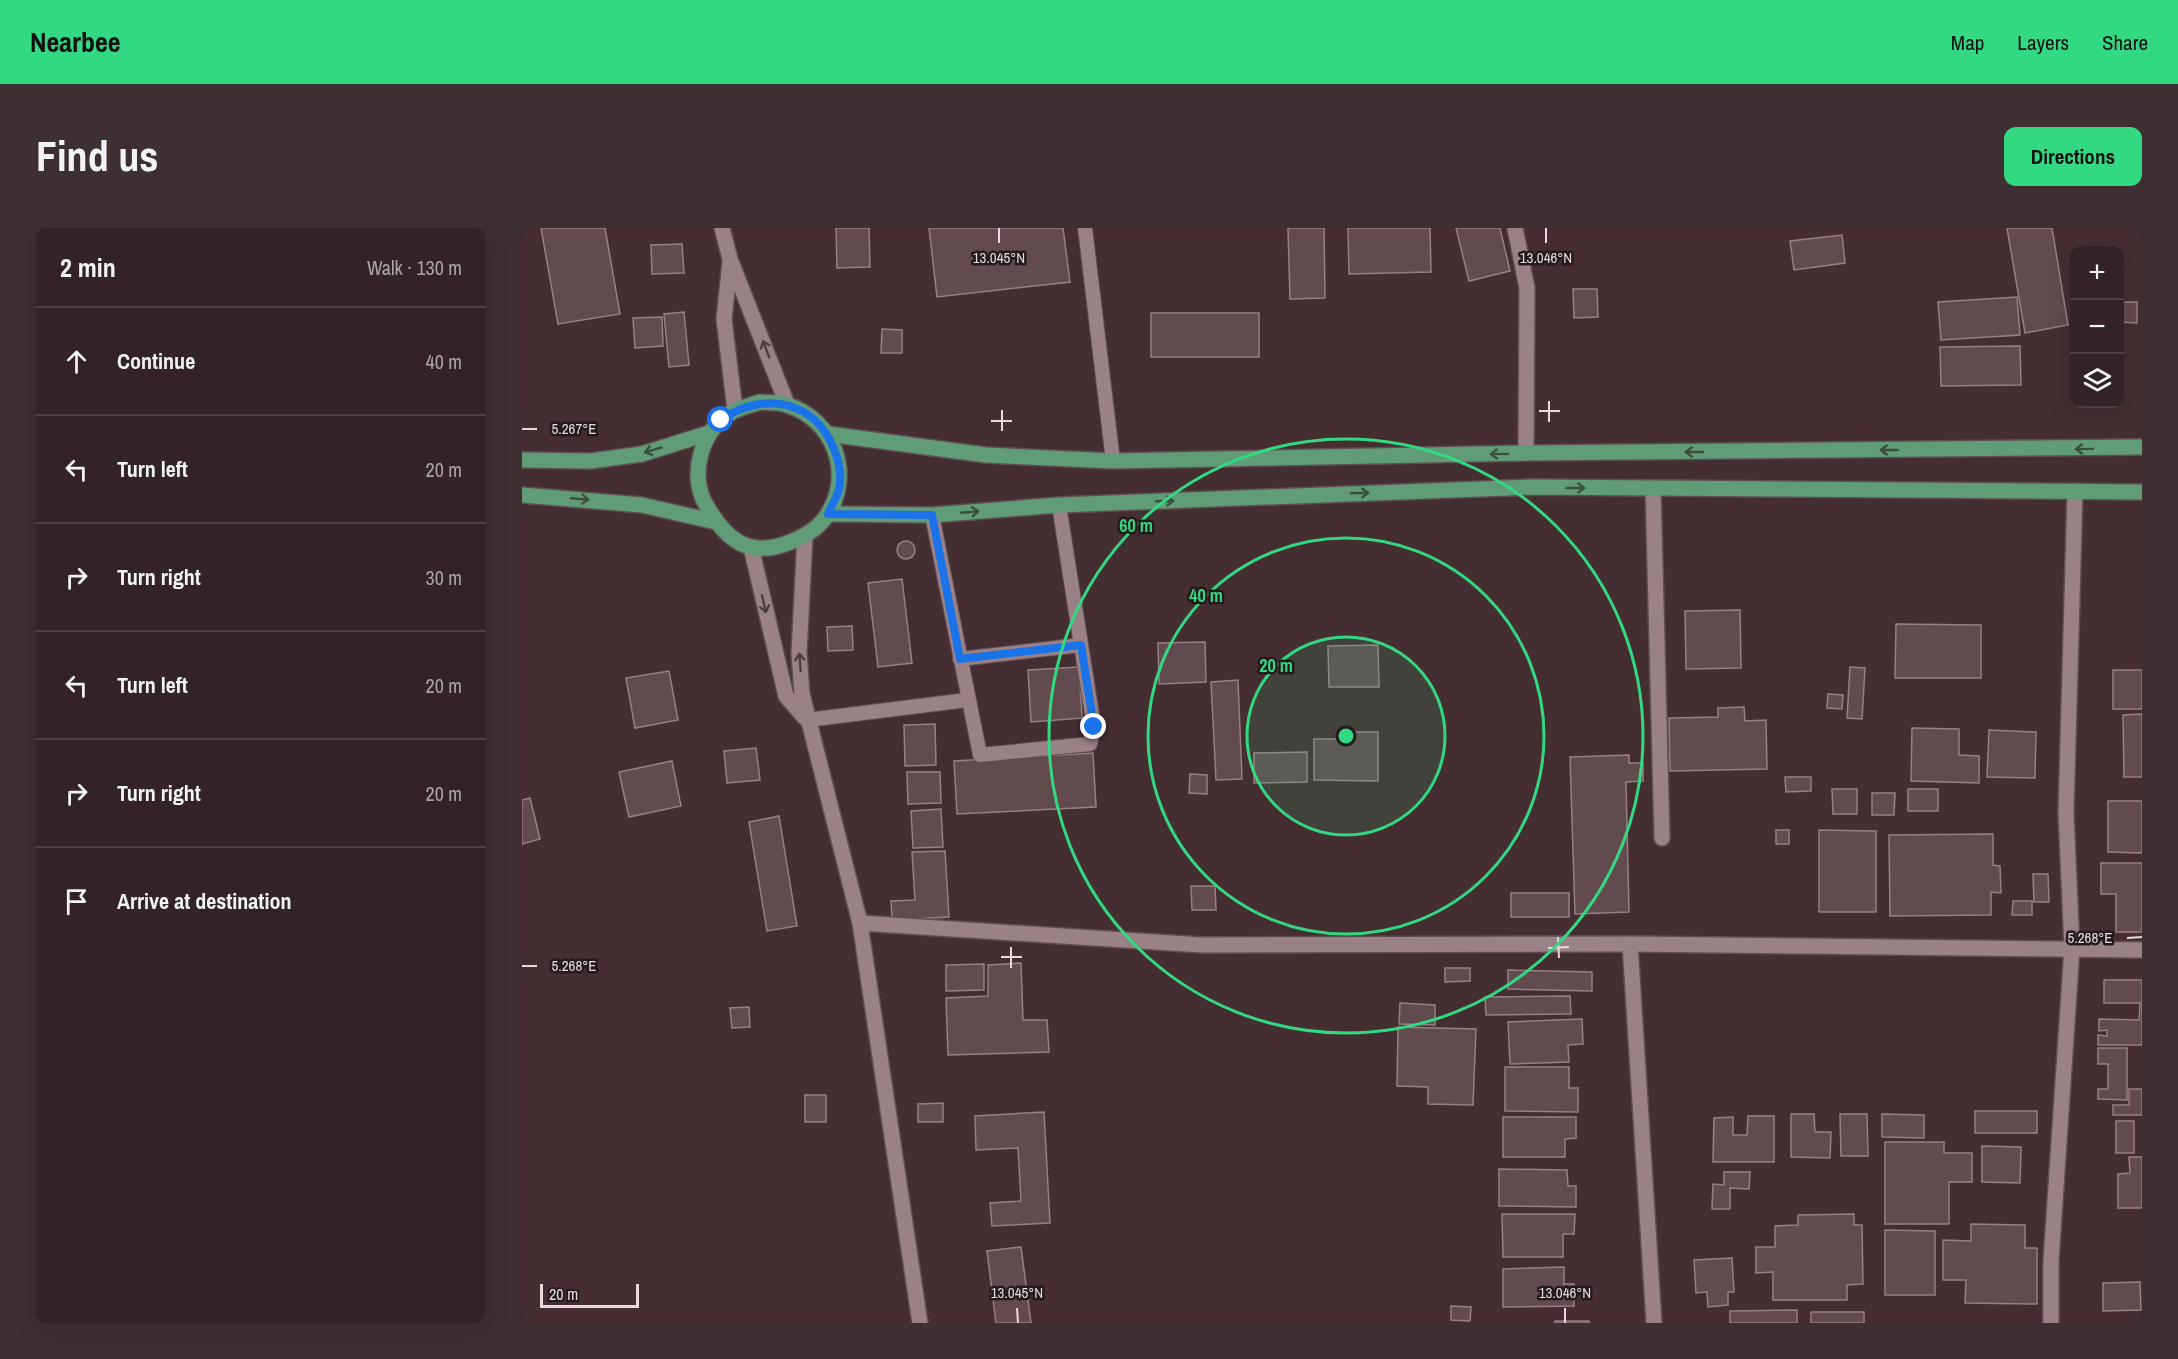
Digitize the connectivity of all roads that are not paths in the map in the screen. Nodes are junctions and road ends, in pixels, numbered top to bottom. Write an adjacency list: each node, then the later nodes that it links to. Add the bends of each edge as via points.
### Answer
1 (722, 228): 4 (street)
2 (1085, 228): 12 (lane)
3 (1515, 228): 10 (street, via 1527,288)
4 (730, 259): 5 (street, one-way to 4); 6 (street, via 724,319)
5 (787, 404): 6 (main road, via 760,402); 8 (main road, via 810,416)
6 (735, 410): 7 (main road)
7 (709, 433): 11 (main road, one-way to 11, via 642,454 591,461); 20 (main road, via 698,463 700,495)
8 (828, 434): 12 (main road, via 986,455); 18 (main road, via 839,460 839,489)
9 (2142, 447): 10 (main road, one-way to 10)
10 (1526, 453): 12 (main road, one-way to 12)
11 (522, 460)
12 (1113, 461)
13 (1653, 488): 14 (main road); 17 (main road, one-way to 13, via 1530,487); 27 (street)
14 (2075, 491): 15 (main road); 30 (street, via 2066,813)
15 (2142, 492)
16 (522, 495): 20 (main road, one-way to 20, via 642,505)
17 (1059, 505): 19 (main road, one-way to 17); 23 (lane)
18 (828, 514): 19 (main road); 21 (main road)
19 (932, 515): 24 (lane)
20 (716, 522): 22 (main road)
21 (805, 536): 22 (main road, via 779,545); 26 (street, one-way to 21, via 799,653)
22 (751, 548): 26 (street, one-way to 26, via 786,696)
23 (1081, 645): 24 (lane); 25 (lane, via 1094,727 1090,744 980,755)
24 (960, 659): 25 (lane)
25 (967, 700): 26 (lane)
26 (807, 720): 28 (street)
27 (1662, 838)
28 (860, 923): 29 (street, via 1202,945); 32 (street)
29 (1630, 944): 30 (street); 33 (street)
30 (2072, 948): 31 (street); 34 (street, via 2051,1261)
31 (2142, 950)
32 (920, 1323)
33 (1654, 1323)
34 (2051, 1323)

